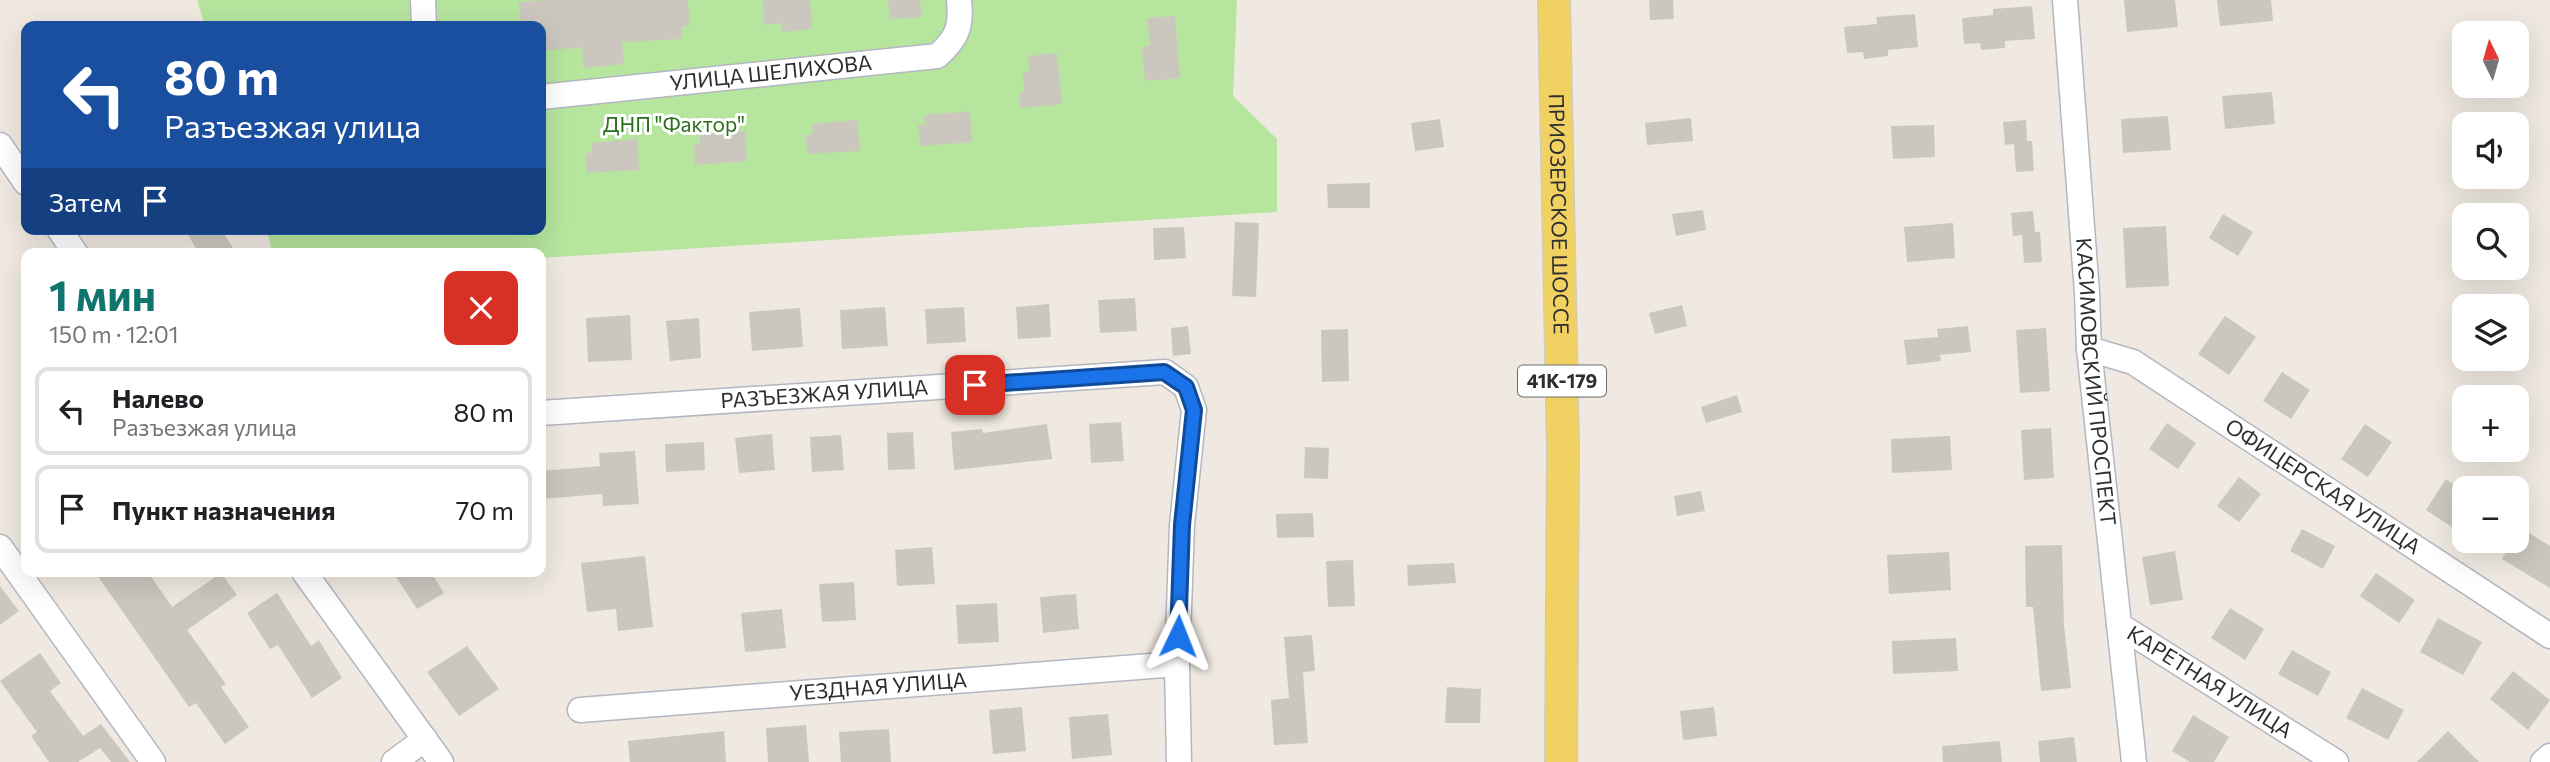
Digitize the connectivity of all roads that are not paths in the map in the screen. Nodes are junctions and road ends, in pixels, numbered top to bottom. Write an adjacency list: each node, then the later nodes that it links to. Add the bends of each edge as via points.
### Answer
1 (423, 0): 5 (street)
2 (960, 0): 6 (street, УЛИЦА ШЕЛИХОВА, via 961,16 953,43 937,56)
3 (1553, 0): 25 (main road, ПРИОЗЕРСКОЕ ШОССЕ / 41К-179, via 1563,449)
4 (2065, 0): 9 (street, КАСИМОВСКИЙ ПРОСПЕКТ)
5 (424, 21)
6 (546, 96)
7 (0, 145): 8 (street)
8 (21, 176)
9 (2089, 349): 15 (street, КАСИМОВСКИЙ ПРОСПЕКТ); 16 (street, ОФИЦЕРСКАЯ УЛИЦА, via 2133,362)
10 (546, 413): 17 (street, РАЗЪЕЗЖАЯ УЛИЦА, via 1164,372 1186,387 1194,410 1182,525)
11 (0, 547): 12 (street)
12 (21, 577)
13 (21, 577): 21 (street)
14 (308, 577): 19 (street)
15 (2119, 625): 26 (street, КАСИМОВСКИЙ ПРОСПЕКТ); 27 (street, КАРЕТНАЯ УЛИЦА)
16 (2550, 636)
17 (1177, 664): 18 (street, УЕЗДНАЯ УЛИЦА); 24 (street)
18 (580, 710)
19 (425, 739): 22 (street); 23 (street)
20 (2550, 756): 28 (street)
21 (153, 762)
22 (394, 762)
23 (441, 762)
24 (1179, 762)
25 (1561, 762)
26 (2134, 762)
27 (2336, 762)
28 (2543, 762)

